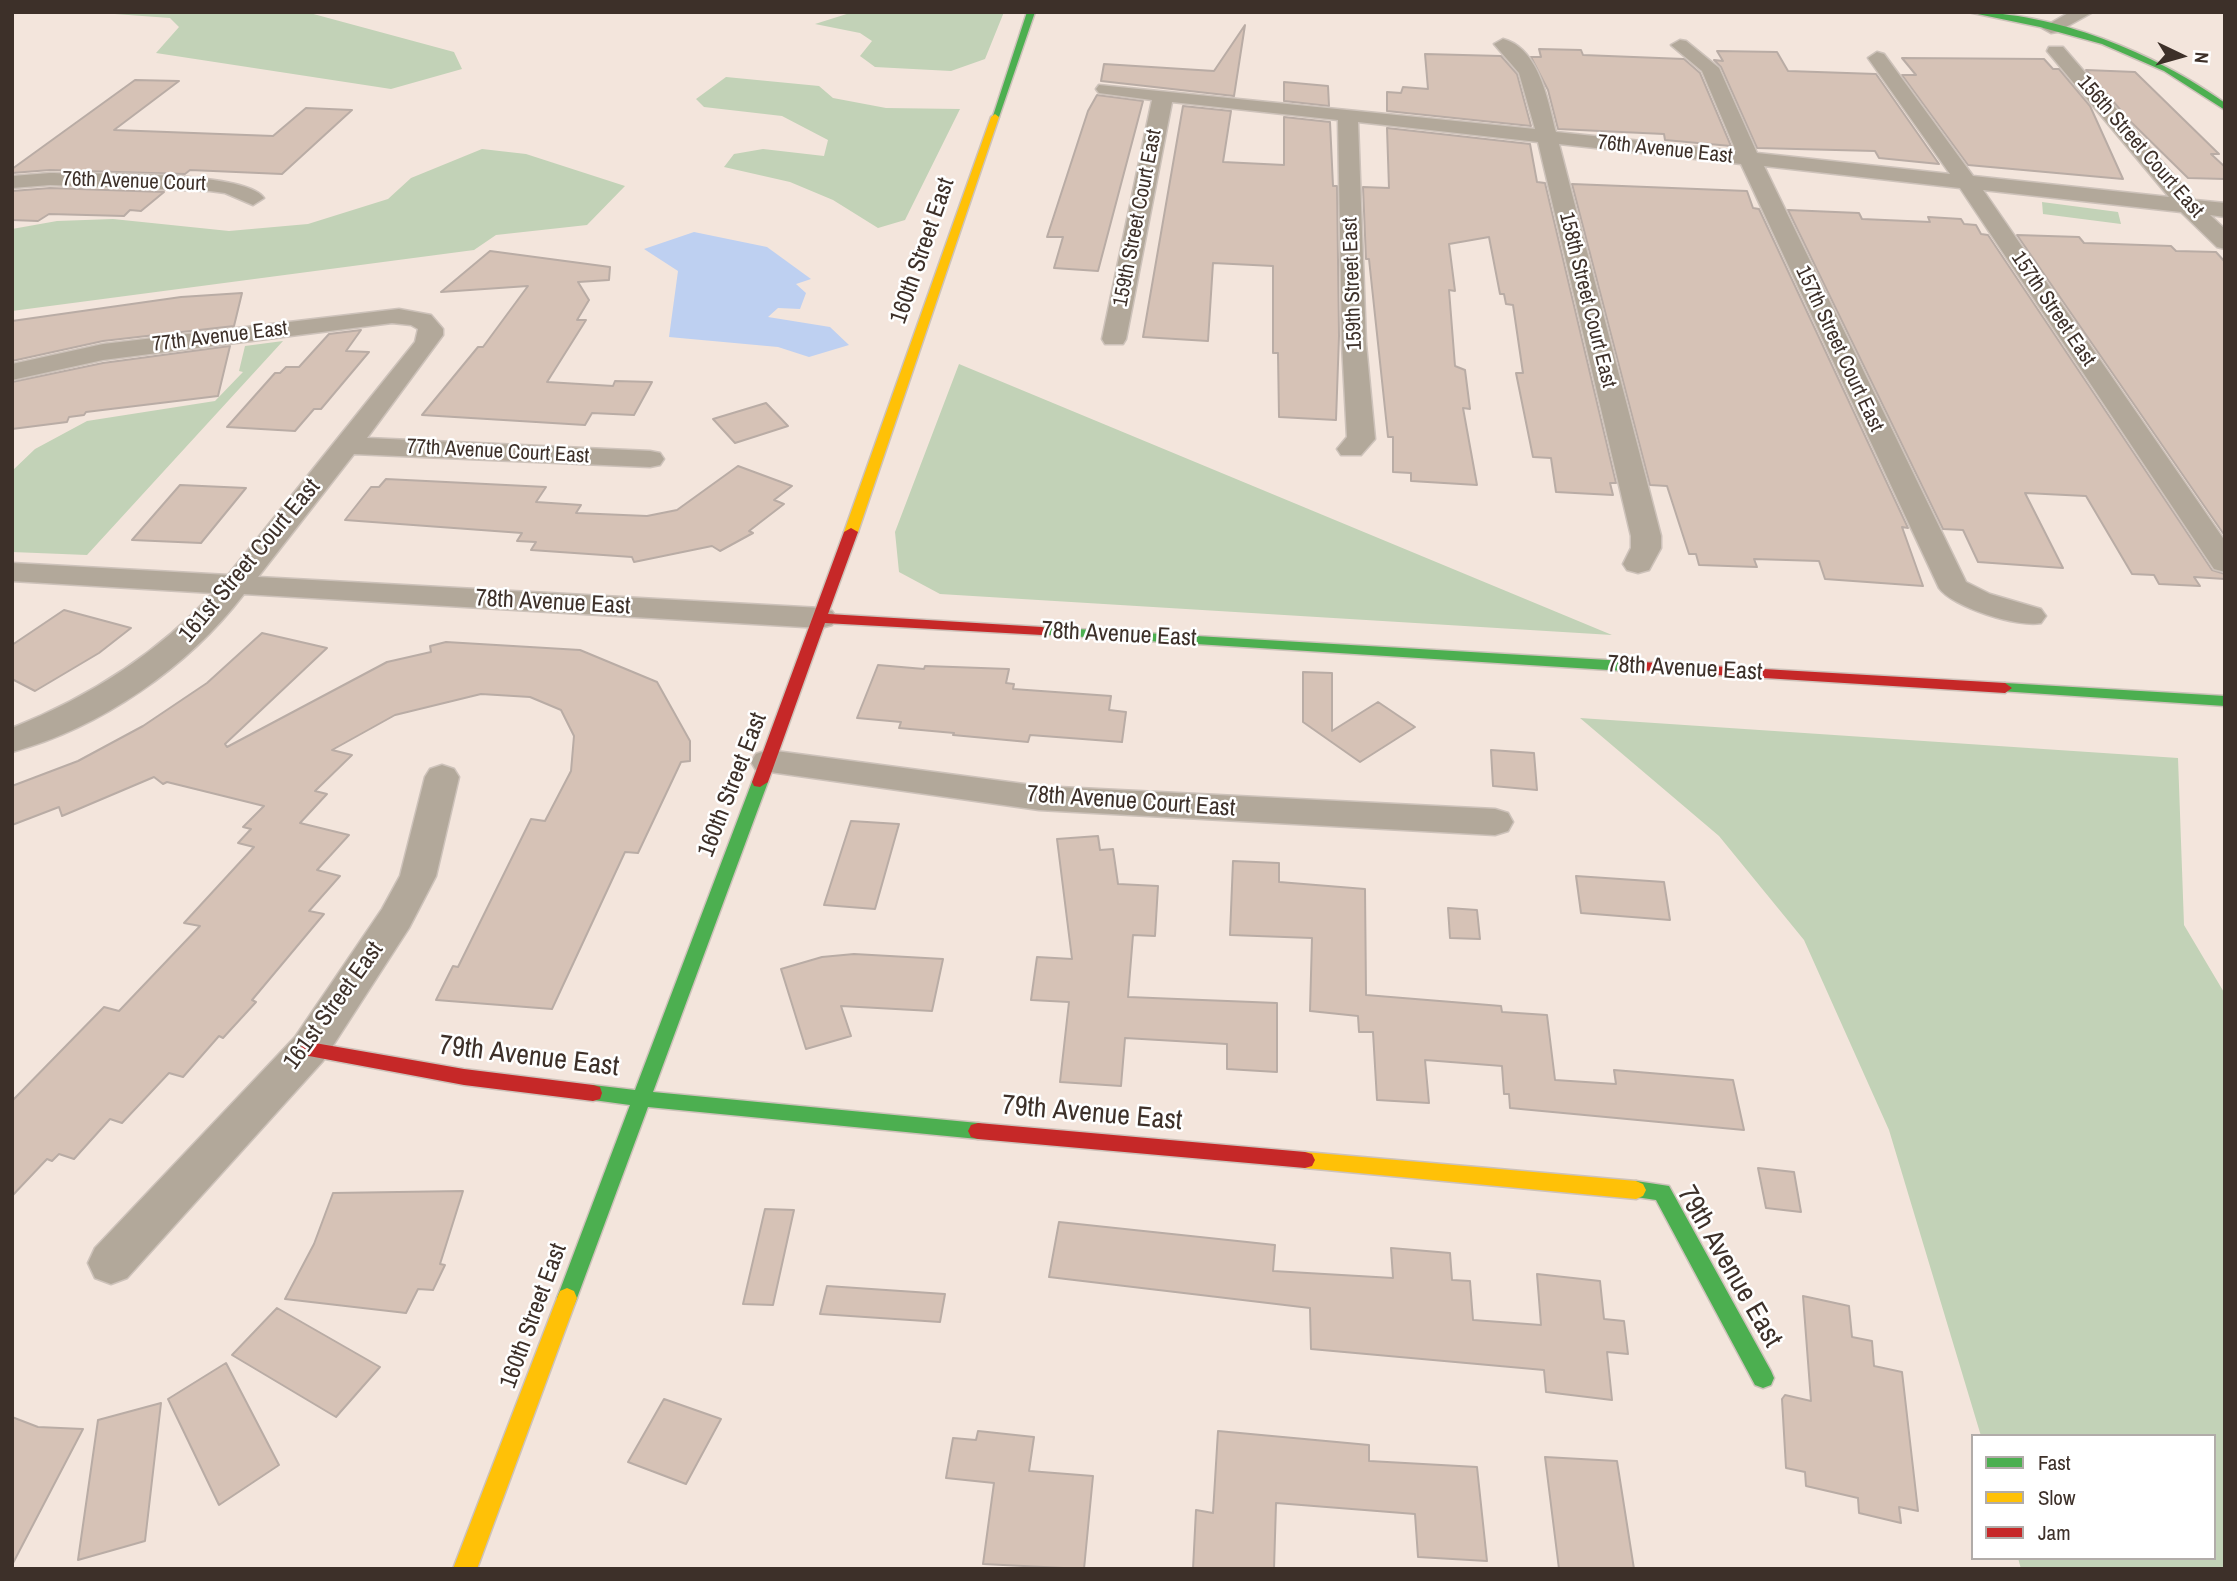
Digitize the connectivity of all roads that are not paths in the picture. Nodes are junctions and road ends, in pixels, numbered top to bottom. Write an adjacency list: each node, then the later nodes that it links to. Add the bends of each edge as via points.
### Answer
1 (1031, 12): 32 (street, 160th Street East)
2 (1972, 12): 4 (street)
3 (2084, 12): 4 (street)
4 (2051, 28): 11 (street, via 2156,63)
5 (1503, 44): 13 (street, 158th Street Court East, via 1530,76)
6 (1680, 45): 14 (street, 157th Street Court East, via 1710,68)
7 (2056, 51): 18 (street, 156th Street Court East)
8 (1877, 58): 16 (street, 157th Street East)
9 (1106, 89): 10 (street, 76th Avenue East)
10 (1163, 96): 12 (street, 76th Avenue East); 22 (street, 159th Street Court East)
11 (2225, 107)
12 (1348, 115): 13 (street, 76th Avenue East); 25 (street, 159th Street East, via 1361,439)
13 (1547, 137): 14 (street, 76th Avenue East); 28 (street, 158th Street Court East, via 1646,536)
14 (1750, 160): 16 (street, 76th Avenue East); 31 (street, 157th Street Court East, via 1954,588 1979,601)
15 (12, 181): 17 (street, 76th Avenue Court, via 209,185 230,187)
16 (1968, 184): 18 (street, 76th Avenue East); 27 (street, 157th Street East)
17 (253, 198)
18 (2189, 207): 19 (street, 76th Avenue East); 20 (street, 156th Street Court East)
19 (2225, 210)
20 (2225, 242)
21 (429, 323): 23 (street, 77th Avenue East, via 407,316 374,318 94,353); 24 (street, 161st Street Court East, via 432,336 427,344)
22 (1114, 339)
23 (12, 372)
24 (346, 445): 26 (street, 77th Avenue Court East); 30 (street, 161st Street Court East)
25 (1351, 449)
26 (650, 459)
27 (2225, 563)
28 (1638, 564)
29 (12, 572): 30 (street, 78th Avenue East)
30 (236, 585): 32 (street, 78th Avenue East); 34 (street, 161st Street Court East, via 192,635 142,675 63,720)
31 (2030, 616)
32 (821, 618): 33 (street, 78th Avenue East); 35 (street, 160th Street East)
33 (2225, 701)
34 (12, 741)
35 (768, 762): 37 (street, 78th Avenue Court East, via 1039,798); 39 (street, 160th Street East)
36 (442, 777): 38 (street, 161st Street East, via 418,876 396,918)
37 (1495, 822)
38 (309, 1049): 39 (street, 79th Avenue East, via 464,1077); 40 (street, 161st Street East)
39 (640, 1098): 41 (street, 79th Avenue East, via 1662,1192); 42 (street, 160th Street East)
40 (111, 1263)
41 (1763, 1378)
42 (465, 1569)

